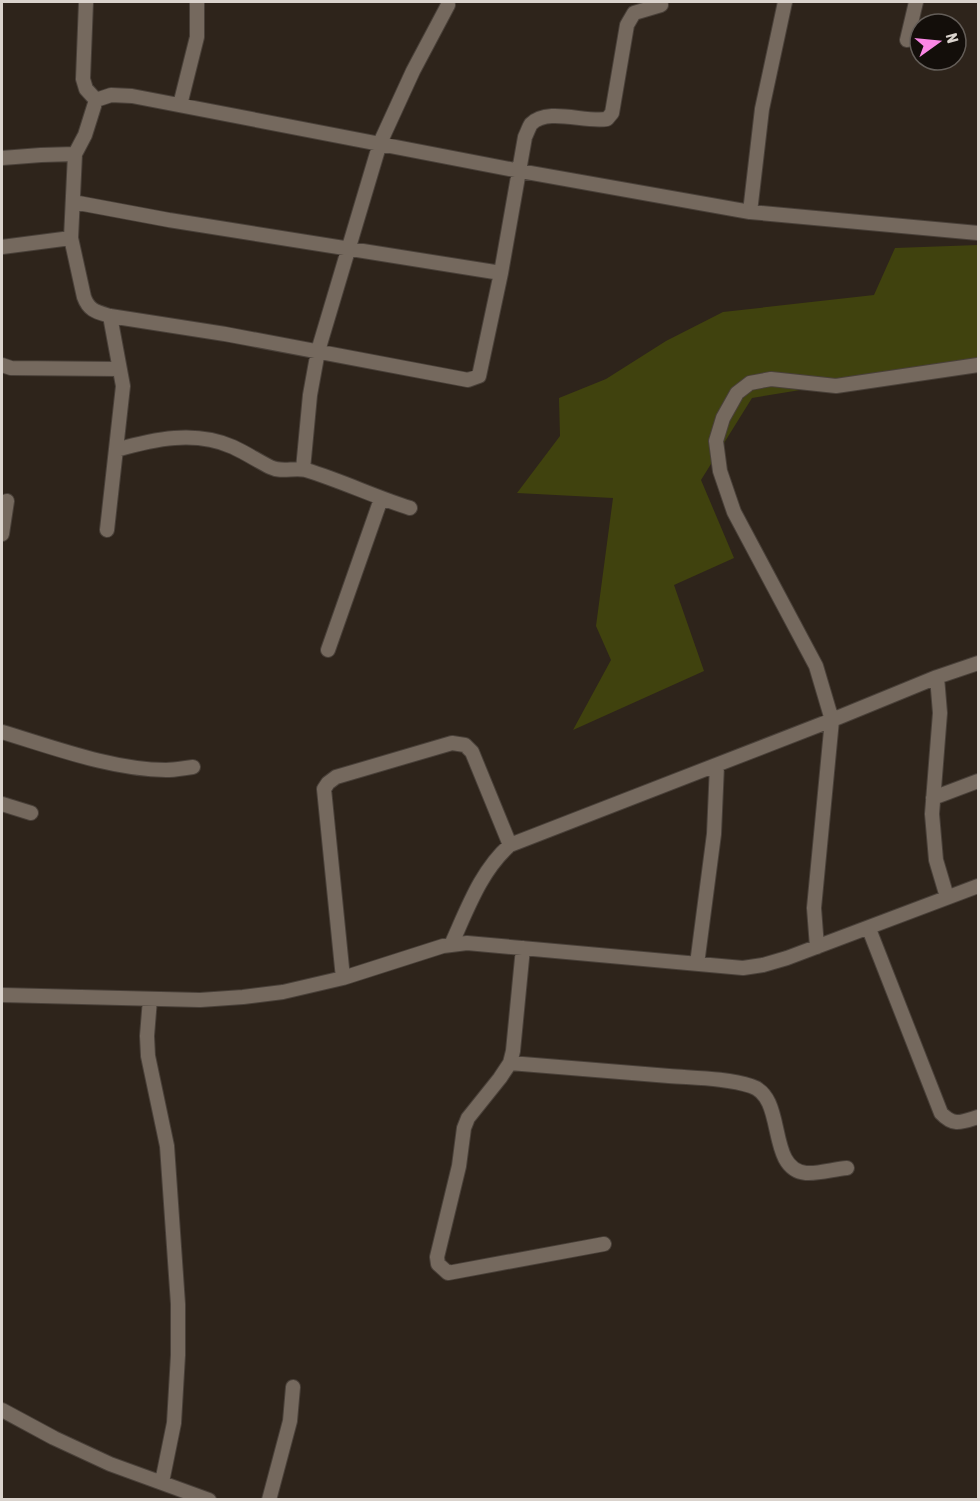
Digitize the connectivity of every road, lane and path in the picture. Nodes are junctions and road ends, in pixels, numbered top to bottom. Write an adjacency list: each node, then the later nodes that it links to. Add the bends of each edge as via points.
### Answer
1 (86, 2): 8 (street, via 82,79)
2 (197, 2): 9 (street, via 197,37)
3 (785, 2): 15 (street, via 762,110)
4 (916, 2): 7 (street)
5 (448, 5): 10 (street)
6 (661, 5): 13 (street, via 634,13 627,25 612,113 607,119 552,115 541,118 531,124 525,137)
7 (907, 40)
8 (96, 100): 9 (street, via 111,95 132,96); 11 (street)
9 (180, 105): 10 (street)
10 (380, 143): 13 (street); 19 (street)
11 (75, 154): 12 (street); 14 (street)
12 (2, 158)
13 (520, 171): 15 (street); 20 (street)
14 (73, 202): 17 (street); 19 (street)
15 (750, 212): 16 (street)
16 (978, 233)
17 (71, 238): 18 (street); 21 (street, via 87,306)
18 (2, 247)
19 (350, 249): 20 (street); 22 (street)
20 (501, 273): 22 (street, via 479,376 475,378 468,380)
21 (110, 316): 22 (street); 25 (street)
22 (318, 351): 27 (street)
23 (2, 365): 25 (street)
24 (978, 365): 36 (street, via 836,386 771,379 750,383 737,393 723,418 716,441 720,471 734,512 816,666)
25 (119, 369): 26 (street, via 123,386)
26 (116, 450): 27 (street, via 151,440 185,437 230,446 281,471); 31 (street)
27 (303, 469): 28 (street)
28 (381, 499): 30 (street); 33 (street)
29 (7, 501): 32 (street)
30 (410, 508)
31 (107, 530)
32 (2, 534)
33 (328, 650)
34 (978, 663): 35 (street)
35 (937, 677): 36 (street); 41 (street, via 940,713)
36 (832, 720): 38 (street); 49 (street, via 814,908)
37 (2, 732): 39 (street, via 122,764 167,770)
38 (717, 765): 44 (street); 51 (street, via 714,834)
39 (194, 767)
40 (978, 781): 41 (street)
41 (933, 798): 46 (street, via 936,860)
42 (2, 804): 43 (street)
43 (31, 813)
44 (510, 844): 48 (street, via 483,879); 52 (street, via 472,752 465,745 452,743 336,777 328,783 324,789)
45 (978, 886): 46 (street)
46 (947, 897): 47 (street)
47 (869, 929): 49 (street); 56 (street, via 941,1113 949,1121 960,1123)
48 (451, 945): 50 (street); 52 (street)
49 (817, 947): 51 (street, via 742,968)
50 (523, 948): 51 (street); 55 (street)
51 (697, 964)
52 (343, 978): 54 (street, via 283,993 200,1000)
53 (2, 995): 54 (street)
54 (150, 999): 61 (street, via 148,1056 167,1146 178,1304 174,1423)
55 (510, 1063): 57 (street, via 753,1086 772,1109 784,1159 793,1168 805,1173); 58 (street, via 464,1128 438,1264 448,1273)
56 (978, 1117)
57 (847, 1168)
58 (604, 1244)
59 (293, 1387): 63 (street, via 290,1421)
60 (2, 1410): 61 (street, via 110,1464)
61 (162, 1482): 62 (street)
62 (209, 1500)
63 (268, 1500)

